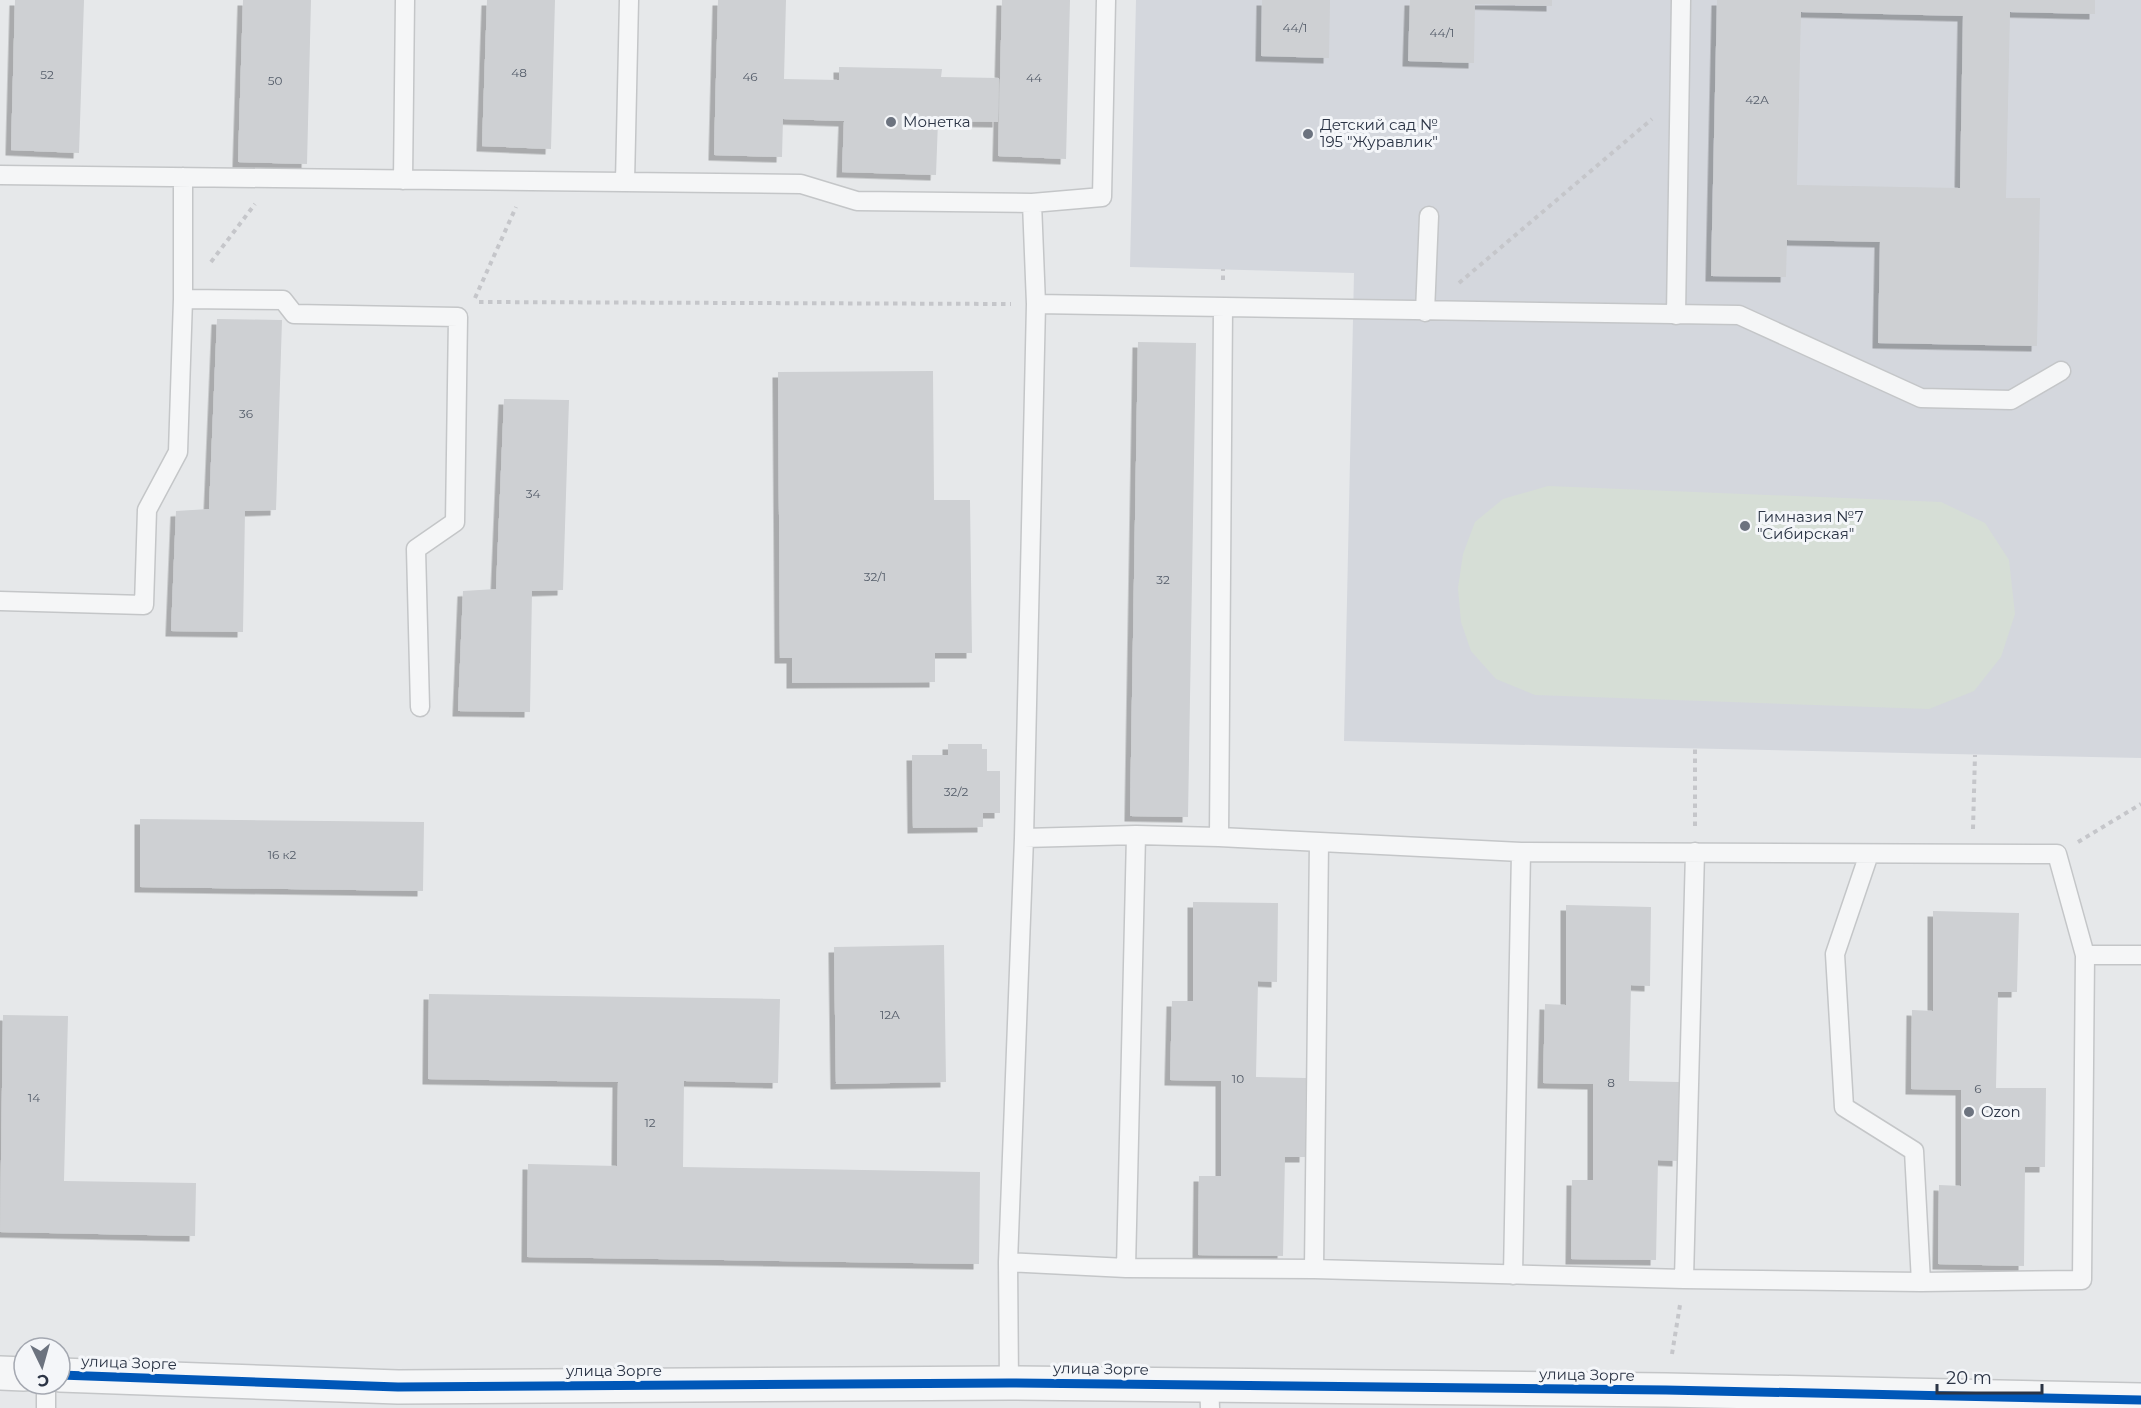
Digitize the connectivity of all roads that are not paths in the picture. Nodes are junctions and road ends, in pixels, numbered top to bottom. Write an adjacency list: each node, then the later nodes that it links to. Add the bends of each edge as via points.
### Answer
1 (405, 0): 7 (lane)
2 (629, 0): 8 (lane)
3 (1106, 0): 9 (lane, via 1102,197)
4 (1681, 0): 15 (lane)
5 (0, 175): 6 (lane)
6 (183, 177): 7 (lane); 11 (lane)
7 (403, 180): 8 (lane)
8 (625, 182): 9 (lane, via 801,184 857,201)
9 (1032, 203): 12 (lane)
10 (1429, 216): 14 (lane)
11 (183, 299): 17 (lane, via 178,452 147,510 144,605); 18 (lane, via 283,300 294,314 458,317 455,522 416,549)
12 (1036, 304): 13 (lane); 21 (lane)
13 (1223, 308): 14 (lane); 20 (lane)
14 (1425, 312): 15 (lane)
15 (1676, 315): 16 (lane, via 1740,315 1921,398 2011,400)
16 (2061, 371)
17 (0, 601)
18 (420, 707)
19 (1136, 835): 20 (lane); 21 (lane); 29 (lane)
20 (1218, 837): 22 (lane)
21 (1024, 838): 28 (lane)
22 (1319, 842): 23 (lane); 30 (lane)
23 (1521, 852): 24 (lane); 31 (lane)
24 (1695, 852): 25 (lane); 32 (lane)
25 (1869, 854): 26 (lane, via 2057,854); 33 (lane, via 1835,954 1844,1107 1914,1151)
26 (2085, 955): 27 (lane); 33 (lane, via 2082,1280)
27 (2141, 955)
28 (1008, 1262): 29 (lane); 35 (lane)
29 (1126, 1268): 30 (lane)
30 (1314, 1269): 31 (lane)
31 (1513, 1275): 32 (lane)
32 (1684, 1279): 33 (lane)
33 (1921, 1282)
34 (72, 1376): 35 (street, улица Зорге, via 398,1388)
35 (1009, 1383): 36 (street, улица Зорге)
36 (1209, 1396): 37 (street, улица Зорге, via 1678,1391)
37 (2141, 1400)

